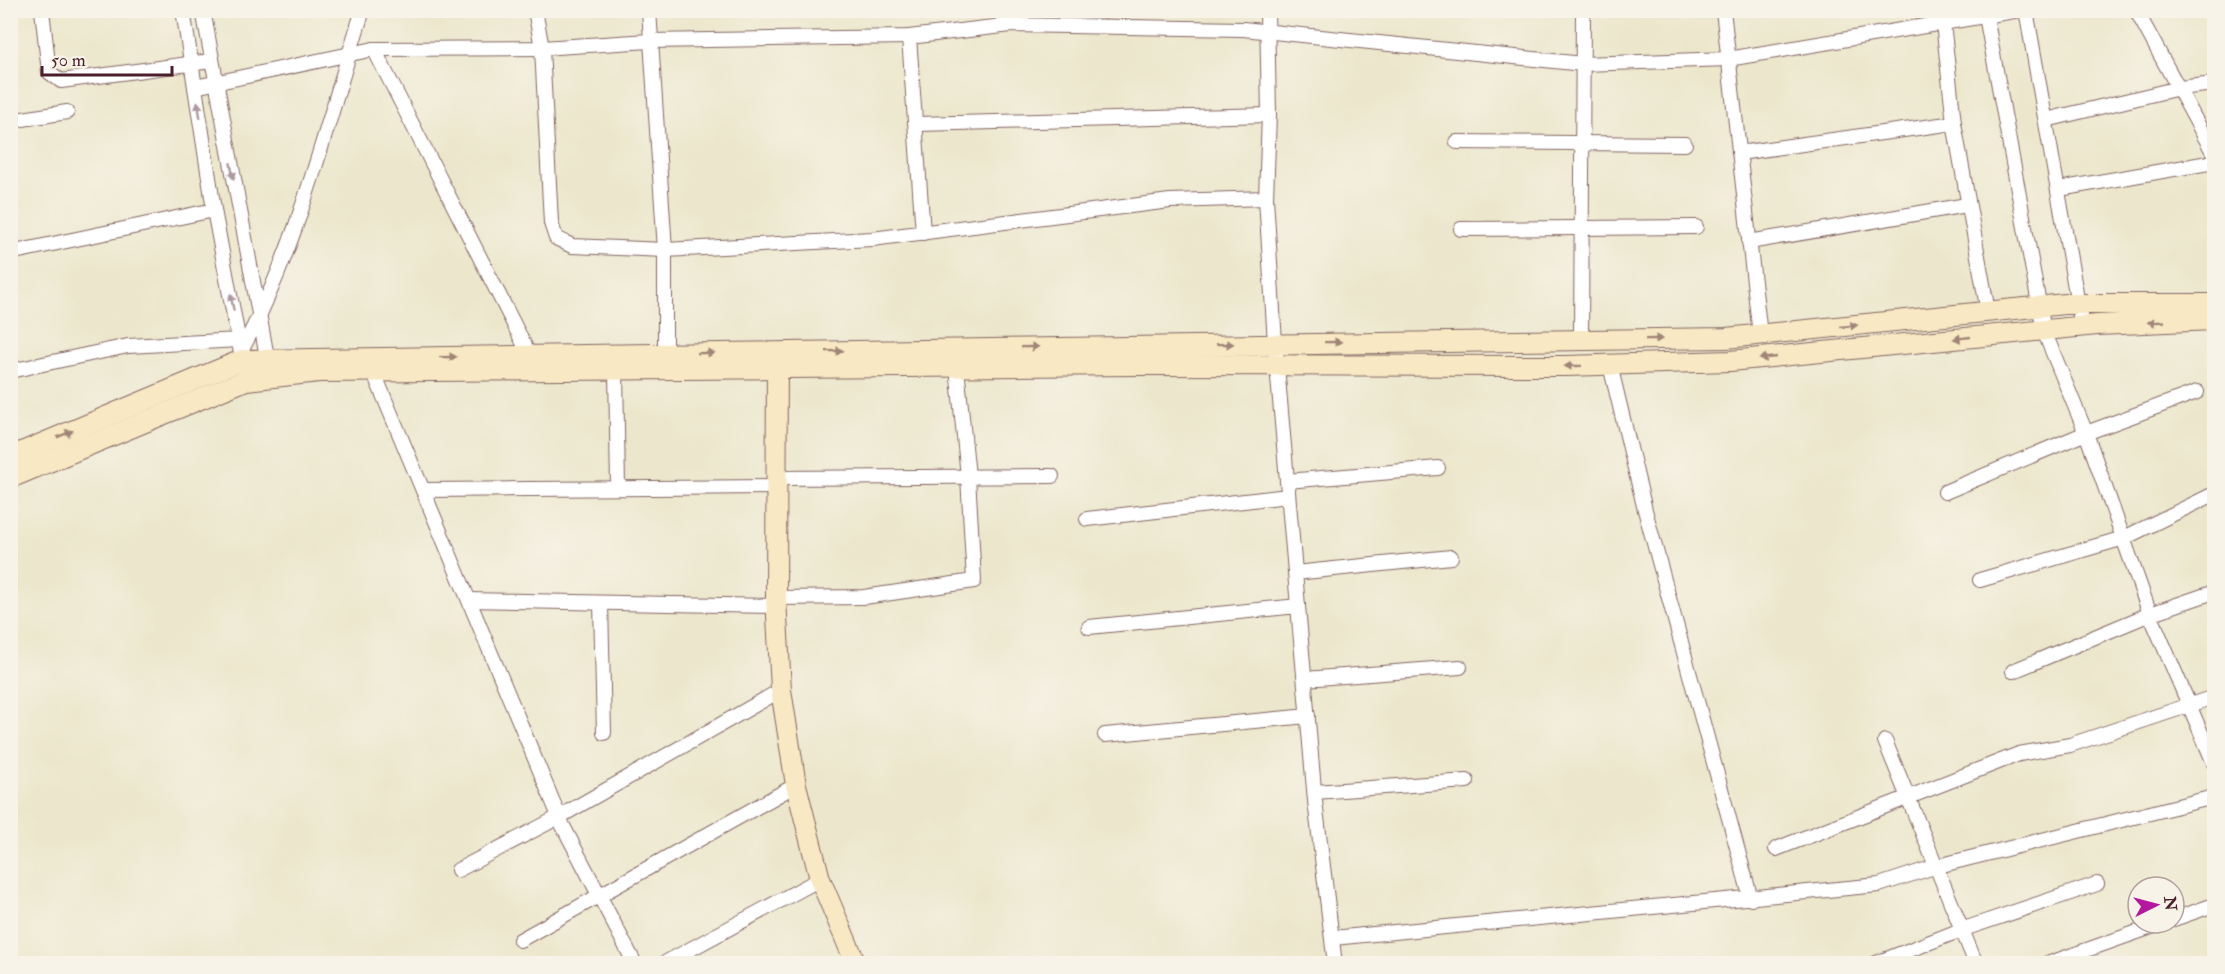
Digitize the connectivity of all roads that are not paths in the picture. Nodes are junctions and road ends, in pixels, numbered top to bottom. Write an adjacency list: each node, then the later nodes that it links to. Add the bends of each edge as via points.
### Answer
1 (42, 10): 25 (street, via 49,72 61,81)
2 (183, 10): 25 (street)
3 (203, 10): 24 (street)
4 (363, 10): 22 (street)
5 (535, 10): 20 (street)
6 (649, 10): 19 (street)
7 (1007, 10): 16 (street)
8 (1267, 10): 17 (street)
9 (1583, 10): 26 (street)
10 (1723, 10): 23 (street)
11 (2020, 10): 14 (street)
12 (2026, 10): 33 (street)
13 (2136, 10): 30 (street)
14 (1986, 16): 15 (street); 56 (street)
15 (1943, 23): 23 (street); 35 (street)
16 (1011, 25): 17 (street); 18 (street)
17 (1267, 32): 26 (street); 32 (street)
18 (909, 37): 19 (street); 36 (street)
19 (649, 41): 20 (street); 52 (street)
20 (542, 48): 21 (street); 52 (street, via 551,223 556,238 572,246)
21 (374, 49): 22 (street); 66 (street)
22 (348, 55): 27 (street); 58 (street, via 306,194)
23 (1728, 59): 26 (street); 40 (street)
24 (211, 61): 25 (street); 27 (street)
25 (191, 64): 29 (street)
26 (1583, 64): 38 (street)
27 (215, 83): 29 (street); 58 (street, one-way to 58)
28 (2214, 84): 30 (street)
29 (195, 87): 46 (street, one-way to 29)
30 (2179, 88): 33 (street); 41 (street)
31 (67, 112): 34 (street)
32 (1269, 115): 36 (street); 44 (street)
33 (2046, 120): 43 (street)
34 (10, 121)
35 (1954, 123): 40 (street); 45 (street)
36 (917, 124): 50 (street)
37 (1457, 142): 38 (street)
38 (1582, 144): 39 (street); 47 (street)
39 (1685, 144)
40 (1739, 153): 51 (street)
41 (2214, 154)
42 (2214, 162): 43 (street)
43 (2059, 189): 54 (street)
44 (1266, 198): 50 (street, via 1170,201); 64 (street)
45 (1967, 205): 51 (street); 57 (street)
46 (214, 210): 53 (street); 65 (street, one-way to 46)
47 (1582, 227): 48 (street); 49 (street); 63 (street)
48 (1696, 227)
49 (1461, 229)
50 (923, 233): 52 (street)
51 (1749, 242): 62 (street)
52 (665, 250): 68 (street)
53 (10, 253)
54 (2079, 304): 55 (street); 56 (street); 60 (street)
55 (2214, 304)
56 (2038, 306): 57 (street); 61 (street)
57 (1988, 312): 62 (street, one-way to 57)
58 (259, 318): 65 (street); 72 (street)
59 (2214, 320): 60 (street, one-way to 60)
60 (2082, 327): 61 (street)
61 (2044, 331): 70 (street, one-way to 70, via 1730,362); 78 (street)
62 (1760, 335): 63 (street, one-way to 62)
63 (1581, 340): 64 (street, one-way to 63)
64 (1275, 343): 67 (street, one-way to 64); 71 (street)
65 (241, 350): 72 (street); 74 (street, via 128,346); 76 (street); 79 (street, one-way to 65)
66 (530, 356): 68 (street); 69 (street, one-way to 66)
67 (777, 360): 68 (street); 73 (street); 85 (street)
68 (665, 362): 75 (street)
69 (370, 365): 72 (street); 75 (street); 87 (street)
70 (1610, 365): 71 (street, one-way to 71); 126 (street, via 1645,510)
71 (1278, 367): 73 (street); 84 (street)
72 (269, 368): 76 (street)
73 (957, 368): 81 (street)
74 (10, 371)
75 (616, 371): 86 (street)
76 (246, 380): 83 (street)
77 (2197, 392): 78 (street)
78 (2086, 433): 88 (street); 92 (street)
79 (10, 457)
80 (1438, 468): 84 (street)
81 (968, 476): 82 (street); 85 (street); 98 (street, via 974,581 864,597)
82 (1052, 476)
83 (10, 478)
84 (1287, 481): 90 (street)
85 (776, 482): 86 (street); 98 (street)
86 (618, 488): 87 (street)
87 (423, 490): 97 (street)
88 (1945, 492)
89 (2214, 494): 92 (street)
90 (1288, 496): 91 (street); 94 (street)
91 (1088, 519)
92 (2124, 538): 95 (street); 101 (street)
93 (1451, 557): 94 (street)
94 (1295, 573): 100 (street)
95 (1980, 580)
96 (2214, 592): 101 (street)
97 (469, 600): 99 (street); 119 (street)
98 (776, 602): 99 (street); 106 (street)
99 (601, 603): 110 (street)
100 (1298, 606): 102 (street); 105 (street)
101 (2150, 614): 104 (street); 108 (street)
102 (1089, 627)
103 (1460, 667): 105 (street)
104 (2013, 671)
105 (1305, 680): 109 (street)
106 (781, 690): 115 (street); 119 (street)
107 (2214, 697): 108 (street)
108 (2190, 702): 113 (street); 117 (street, via 2070,745 2019,754)
109 (1308, 716): 111 (street); 116 (street)
110 (603, 733)
111 (1105, 735)
112 (1885, 741): 117 (street)
113 (2214, 763)
114 (1467, 781): 116 (street)
115 (796, 785): 123 (street); 125 (street)
116 (1315, 792): 131 (street)
117 (1909, 797): 120 (street); 121 (street)
118 (2214, 797): 121 (street)
119 (560, 817): 122 (street); 125 (street)
120 (1776, 849)
121 (1934, 867): 126 (street, via 1879,885); 129 (street)
122 (458, 870)
123 (820, 879): 134 (street); 135 (street)
124 (2097, 884): 129 (street)
125 (599, 895): 132 (street); 133 (street)
126 (1751, 899): 131 (street)
127 (2214, 905): 128 (street)
128 (2186, 915)
129 (1961, 930): 137 (street); 138 (street)
130 (2128, 935): 139 (street)
131 (1333, 938): 136 (street)
132 (520, 940)
133 (635, 963)
134 (663, 963)
135 (856, 963)
136 (1335, 963)
137 (1874, 963)
138 (1976, 963)
139 (2047, 963)

